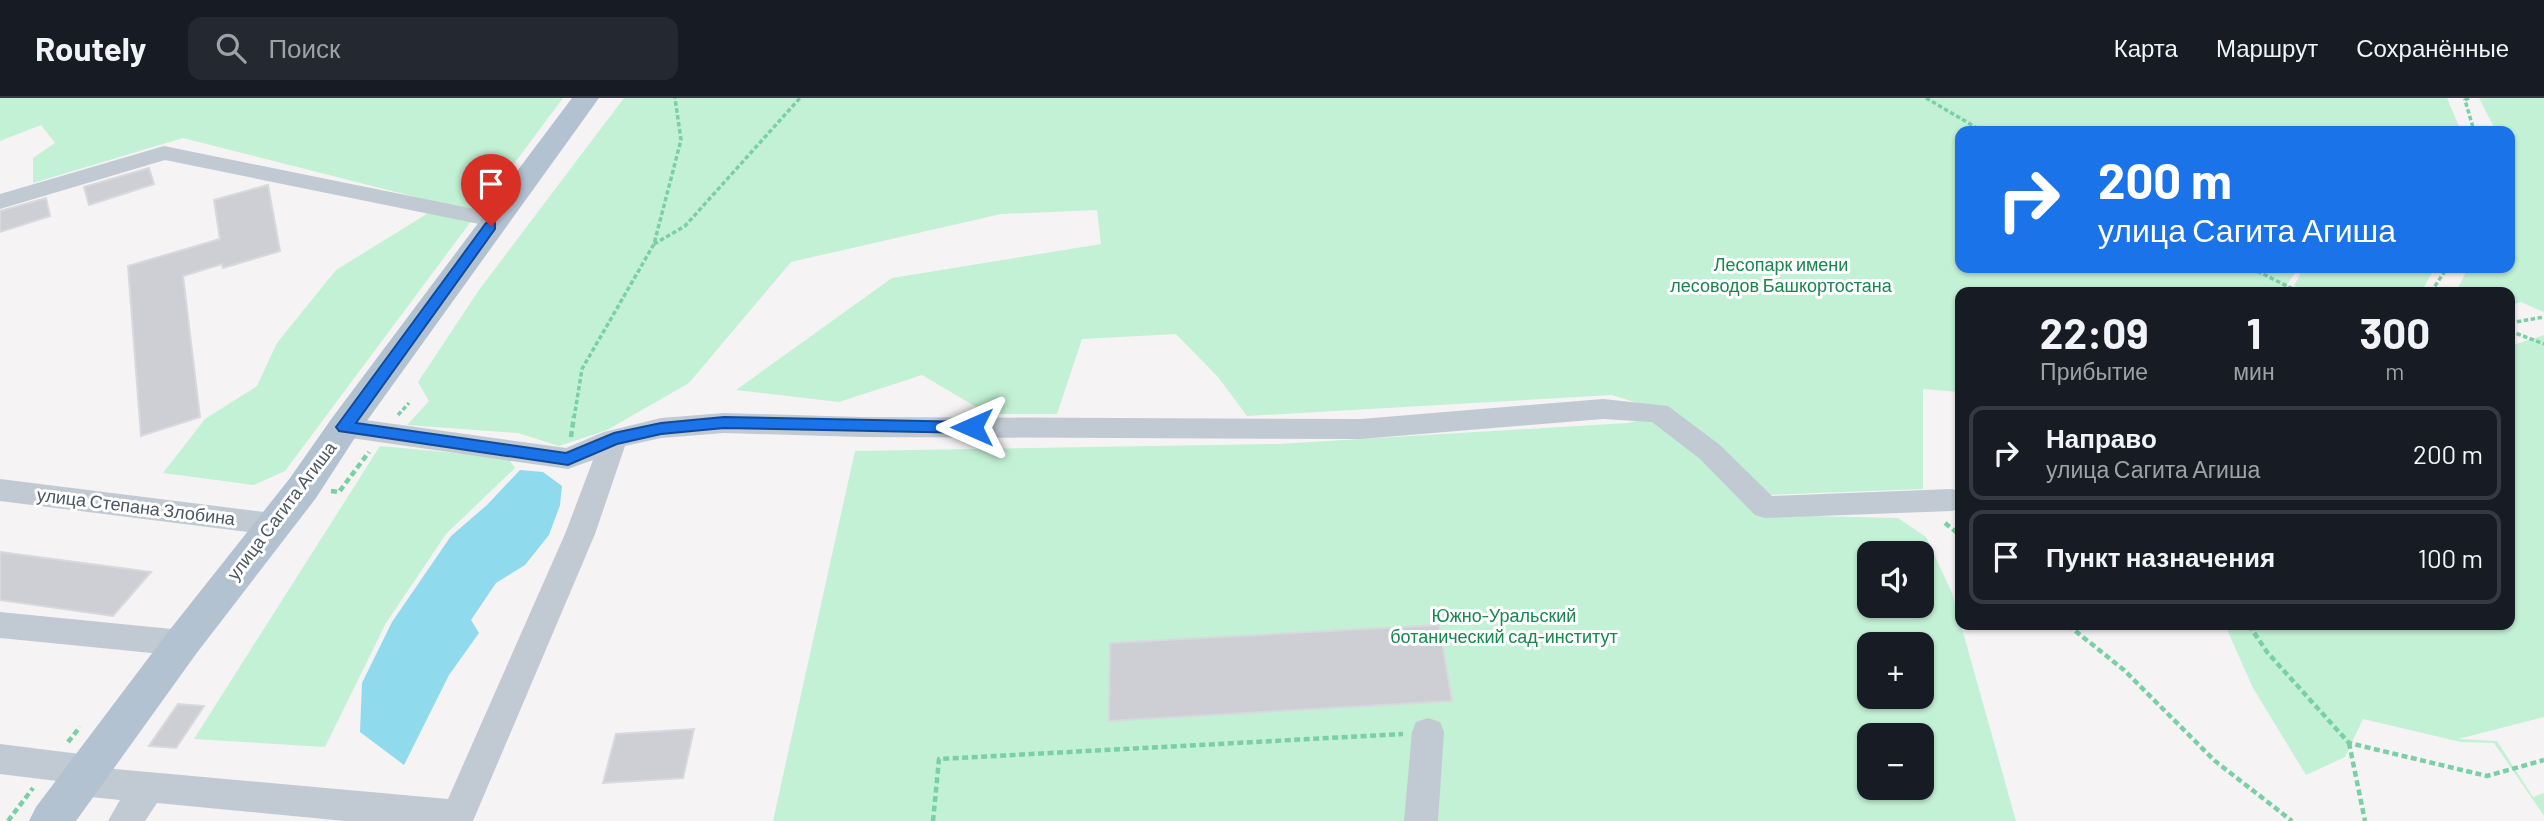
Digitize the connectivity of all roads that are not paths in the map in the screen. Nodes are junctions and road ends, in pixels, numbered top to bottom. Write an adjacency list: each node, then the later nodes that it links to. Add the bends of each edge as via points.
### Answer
1 (586, 98): 4 (main road, улица Сагита Агиша)
2 (0, 202): 3 (street, via 164,153)
3 (484, 218)
4 (344, 427): 5 (street, via 568,459); 8 (main road, улица Сагита Агиша)
5 (614, 439): 7 (street, via 661,428 724,423 1360,429 1603,409 1658,413 1710,452 1765,507); 16 (street, via 579,534)
6 (0, 490): 8 (street, улица Степана Злобина)
7 (1942, 500)
8 (272, 524): 10 (main road, улица Сагита Агиша)
9 (0, 625): 10 (street)
10 (182, 643): 13 (main road, улица Сагита Агиша)
11 (1428, 732): 19 (street)
12 (0, 759): 13 (street)
13 (84, 776): 14 (street); 17 (main road, улица Сагита Агиша)
14 (148, 788): 15 (street); 18 (street)
15 (264, 810): 16 (street)
16 (457, 819)
17 (51, 821)
18 (125, 821)
19 (1421, 821)

